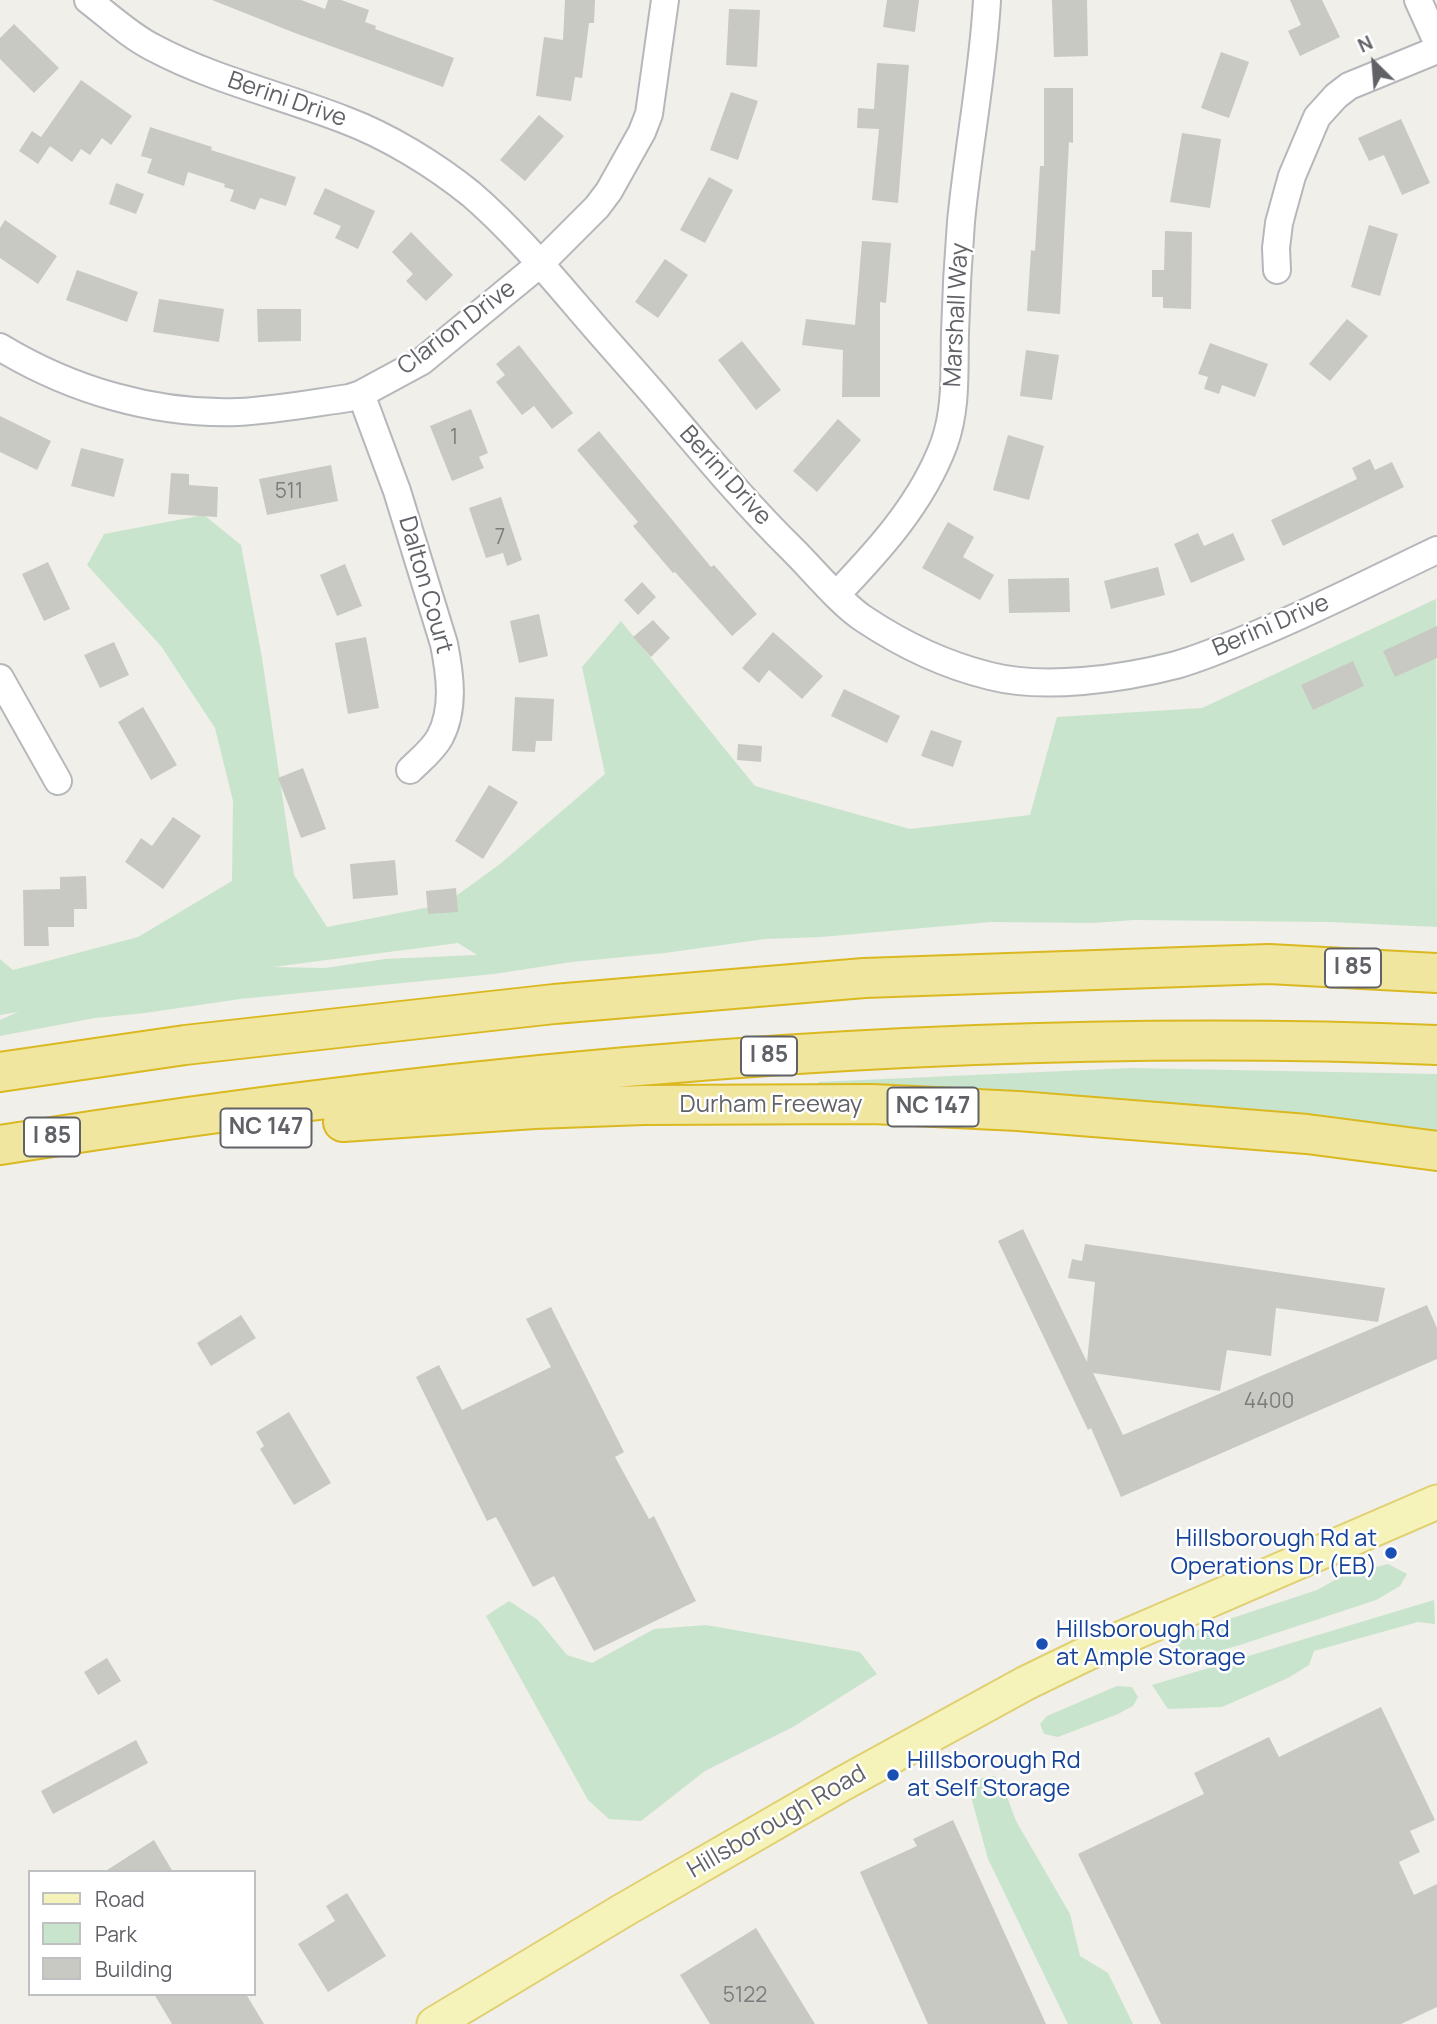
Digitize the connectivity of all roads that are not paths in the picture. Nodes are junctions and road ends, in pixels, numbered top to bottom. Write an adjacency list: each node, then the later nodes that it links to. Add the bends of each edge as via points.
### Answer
1 (88, 0): 7 (street, Berini Drive, via 154,48 262,93 358,125 433,165 488,209)
2 (666, 0): 7 (street, Clarion Drive, via 653,94 642,132 597,207)
3 (987, 0): 12 (street, Marshall Way, via 961,222 955,379 945,443 894,532)
4 (1418, 0): 5 (street)
5 (1437, 42)
6 (1437, 50): 8 (street, via 1349,86 1317,117 1292,176 1279,223)
7 (540, 264): 10 (street, Clarion Drive, via 422,361); 12 (street, Berini Drive, via 723,478)
8 (1277, 270)
9 (0, 347): 10 (street, Clarion Drive, via 59,377 131,402 239,412)
10 (361, 394): 14 (street, Dalton Court, via 397,492 449,670 448,710 439,738)
11 (1437, 550): 12 (street, Berini Drive, via 1219,650 1142,673 1075,681 1021,682 938,660 860,617)
12 (837, 594)
13 (0, 678): 15 (street)
14 (410, 770)
15 (58, 781)
16 (1437, 947): 17 (highway, via 1357,944)
17 (1269, 964): 18 (highway, I 85); 20 (highway, I 85, via 923,975 554,1003 185,1045)
18 (1437, 973)
19 (1437, 1045): 21 (highway, I 85, via 1243,1039 1073,1041 785,1055 392,1091)
20 (0, 1072)
21 (104, 1129): 22 (highway, I 85); 23 (highway, Durham Freeway / NC 147, via 185,1134 534,1109 872,1104 1307,1134)
22 (0, 1145)
23 (1437, 1151)
24 (1437, 1502): 25 (main road, Hillsborough Road, via 1026,1683 842,1784)
25 (434, 2024)

